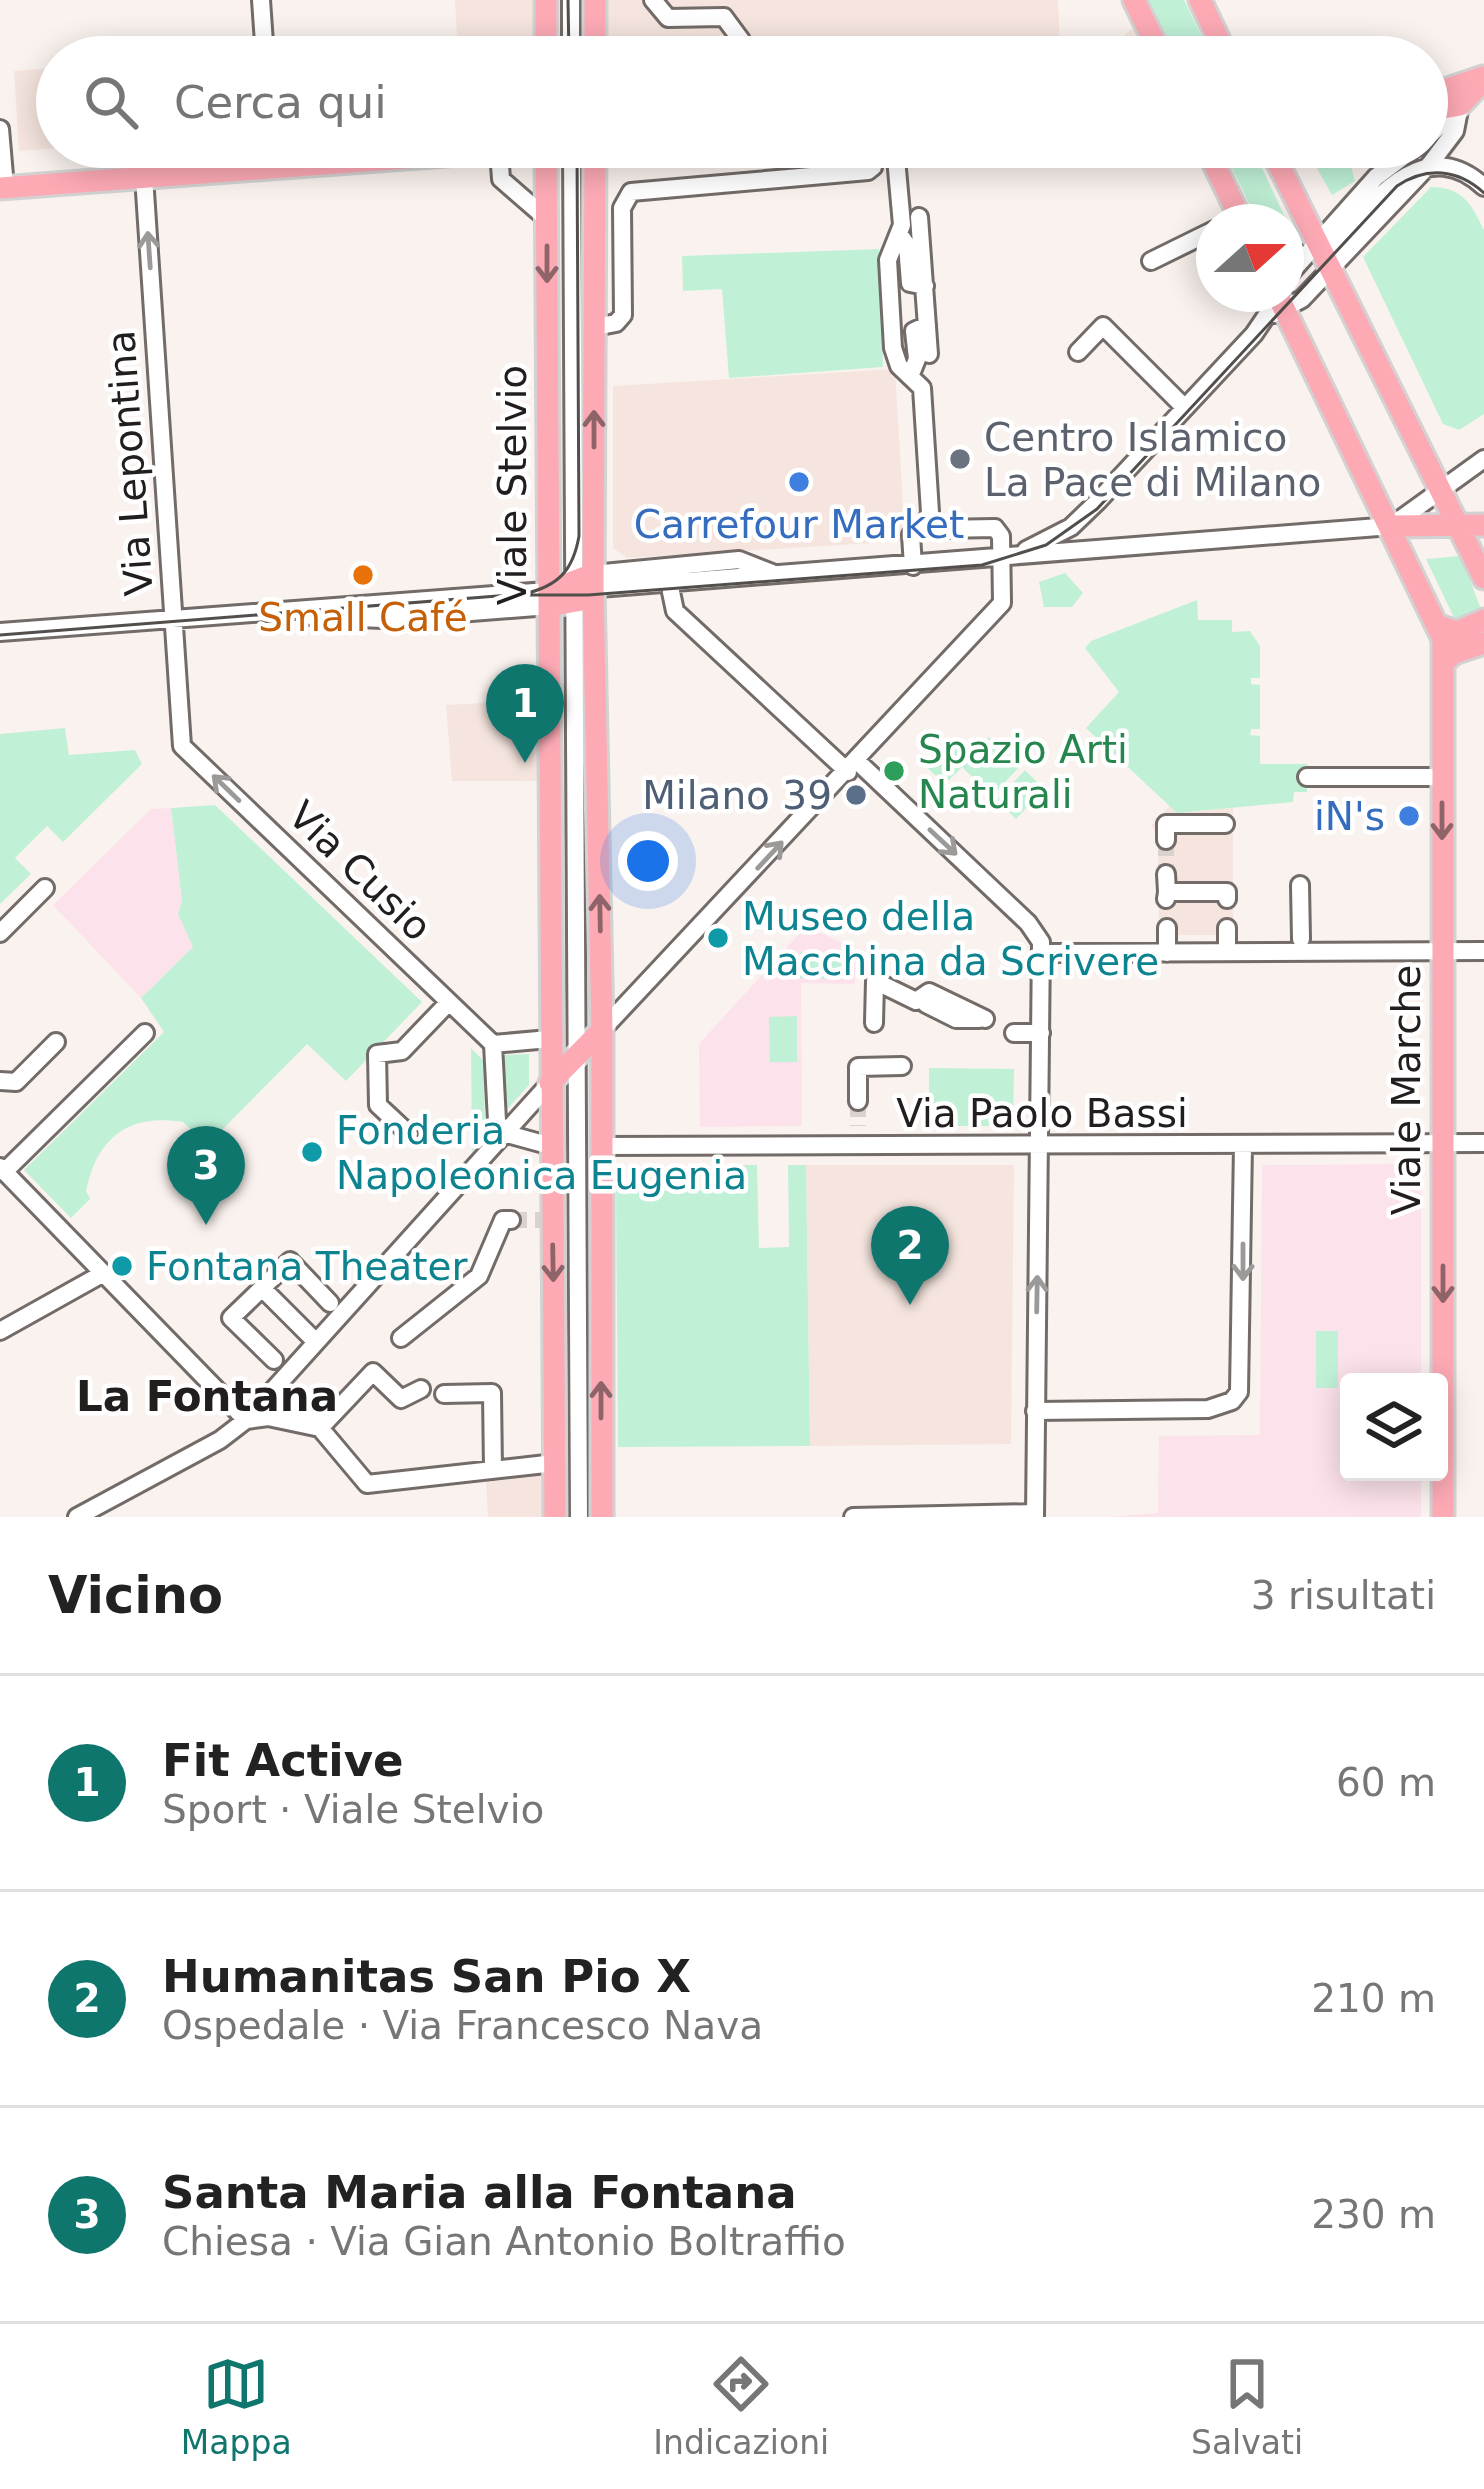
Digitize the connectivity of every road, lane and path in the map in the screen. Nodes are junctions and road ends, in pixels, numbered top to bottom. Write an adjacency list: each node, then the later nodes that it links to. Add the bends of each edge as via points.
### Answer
1 (261, 0): 8 (street)
2 (546, 0): 9 (main road)
3 (571, 0): 10 (street)
4 (595, 0): 11 (main road)
5 (653, 0): 12 (street, via 668,18 724,17)
6 (1134, 0): 13 (main road)
7 (1200, 0): 14 (main road)
8 (264, 36)
9 (546, 36)
10 (572, 36)
11 (595, 36)
12 (738, 36)
13 (1148, 36)
14 (1217, 36)
15 (1484, 78): 16 (main road); 17 (main road)
16 (1448, 89)
17 (1460, 105): 18 (main road); 19 (street); 21 (street)
18 (1448, 107)
19 (1448, 117)
20 (0, 129): 22 (street)
21 (1448, 141)
22 (1, 146): 37 (street)
23 (202, 168): 35 (main road)
24 (497, 168): 40 (street)
25 (548, 168): 40 (main road, Viale Stelvio)
26 (572, 168): 65 (street, Viale Stelvio)
27 (596, 168): 51 (main road, Viale Stelvio)
28 (872, 168): 51 (street, via 631,192 622,208 623,315)
29 (896, 168): 41 (street)
30 (1215, 168): 38 (main road)
31 (1282, 168): 44 (main road)
32 (1388, 168): 44 (street)
33 (1424, 168): 44 (street, via 1392,184)
34 (1432, 168): 36 (street, via 1464,173)
35 (145, 177): 37 (main road); 67 (street, Via Lepontina, one-way to 35)
36 (1484, 187)
37 (2, 188)
38 (1231, 204)
39 (919, 217): 46 (street)
40 (547, 219): 65 (main road, Viale Stelvio, one-way to 65)
41 (900, 235): 46 (street, via 910,283); 54 (street, via 887,272 892,349)
42 (1196, 239): 43 (street)
43 (1151, 261)
44 (1324, 262): 45 (street); 47 (street); 57 (main road)
45 (1304, 277)
46 (925, 286): 50 (street)
47 (1304, 296)
48 (1270, 312): 55 (street)
49 (1289, 312): 58 (main road, Viale Marche)
50 (927, 325): 53 (street); 54 (street, via 914,331)
51 (595, 327): 65 (main road, Viale Stelvio, one-way to 51)
52 (1078, 352): 55 (street, via 1103,326)
53 (929, 354)
54 (910, 374): 62 (street, via 922,388 930,512 911,535)
55 (1184, 408): 61 (street, via 1071,526)
56 (1484, 458): 57 (street)
57 (1440, 487): 58 (street); 59 (main road)
58 (1391, 526): 59 (main road); 61 (street); 69 (main road, Viale Marche)
59 (1473, 526): 64 (main road)
60 (940, 529): 61 (street, via 995,528)
61 (992, 560): 62 (street); 74 (street, via 1002,603)
62 (913, 566): 63 (street)
63 (779, 576): 65 (street); 66 (street)
64 (1484, 578)
65 (574, 591): 66 (street); 67 (street, via 383,619 280,611); 95 (main road, Viale Stelvio, one-way to 65); 99 (main road, Viale Stelvio); 102 (street, Viale Stelvio)
66 (671, 592): 74 (street, via 675,611)
67 (173, 618): 70 (street); 73 (street, Via Lepontina)
68 (1484, 620): 69 (main road, via 1456,632)
69 (1438, 626): 72 (main road, Viale Marche)
70 (0, 632)
71 (1484, 643): 72 (main road)
72 (1444, 662): 76 (main road, Viale Marche)
73 (182, 746): 92 (street, Via Cusio, one-way to 73)
74 (853, 767): 90 (street, one-way to 90, via 1028,923); 95 (street, one-way to 74)
75 (1306, 777): 76 (street)
76 (1442, 778): 88 (main road, Viale Marche, one-way to 88)
77 (1225, 824): 78 (street, via 1166,824)
78 (1166, 840)
79 (1300, 885): 86 (street)
80 (45, 888): 85 (street)
81 (1166, 888): 82 (street)
82 (1227, 898)
83 (1167, 928): 91 (street)
84 (1227, 928): 87 (street)
85 (0, 933)
86 (1300, 939)
87 (1227, 952): 88 (street); 91 (street)
88 (1442, 952): 89 (street); 110 (main road, Viale Marche)
89 (1484, 952)
90 (1042, 953): 91 (street); 98 (street)
91 (1167, 953)
92 (449, 1002): 101 (street, Via Cusio); 109 (street, via 402,1051 377,1054 378,1105)
93 (926, 1004): 94 (street, via 986,1023 929,992 916,1000 874,981)
94 (874, 1023)
95 (602, 1030): 102 (main road); 115 (main road, Viale Stelvio)
96 (145, 1033): 117 (street)
97 (1014, 1033): 98 (street)
98 (1041, 1033): 113 (street)
99 (549, 1039): 101 (street); 102 (main road); 105 (main road, Viale Stelvio)
100 (56, 1042): 104 (street, via 16,1082)
101 (493, 1044): 108 (street)
102 (575, 1045): 105 (main road); 138 (street, Viale Stelvio)
103 (902, 1066): 106 (street, via 858,1067)
104 (0, 1081)
105 (550, 1082): 108 (street); 112 (main road, Viale Stelvio)
106 (858, 1101)
107 (858, 1126): 116 (street)
108 (504, 1133): 112 (street); 124 (street)
109 (409, 1134)
110 (1442, 1142): 111 (street, Via Paolo Bassi); 114 (street, Via Paolo Bassi); 141 (main road, Viale Marche, one-way to 141)
111 (1484, 1143)
112 (551, 1145): 133 (main road, one-way to 133)
113 (1040, 1145): 114 (street, Via Paolo Bassi); 116 (street, Via Paolo Bassi); 129 (street, one-way to 113)
114 (1244, 1145): 129 (street, one-way to 129, via 1242,1381 1232,1401 1208,1409)
115 (601, 1146): 116 (street, Via Paolo Bassi); 139 (main road, one-way to 115)
116 (858, 1146)
117 (2, 1170): 119 (street)
118 (511, 1220): 123 (street, via 502,1220 479,1276)
119 (102, 1274): 122 (street); 131 (street)
120 (262, 1288): 121 (street, via 290,1261); 124 (street); 125 (street, via 231,1318)
121 (330, 1303)
122 (0, 1330)
123 (401, 1338)
124 (316, 1341): 131 (street)
125 (274, 1360)
126 (358, 1372): 130 (street, via 315,1417)
127 (422, 1389): 132 (street, via 400,1399 373,1372)
128 (444, 1394): 134 (street, via 492,1393)
129 (1035, 1412): 135 (street)
130 (268, 1417): 131 (street); 132 (street)
131 (246, 1420): 136 (street)
132 (320, 1428): 134 (street, via 367,1484)
133 (555, 1462): 134 (street); 137 (main road)
134 (493, 1470)
135 (1035, 1515): 140 (street)
136 (77, 1517)
137 (555, 1517)
138 (579, 1517)
139 (602, 1517)
140 (853, 1517)
141 (1443, 1517)

